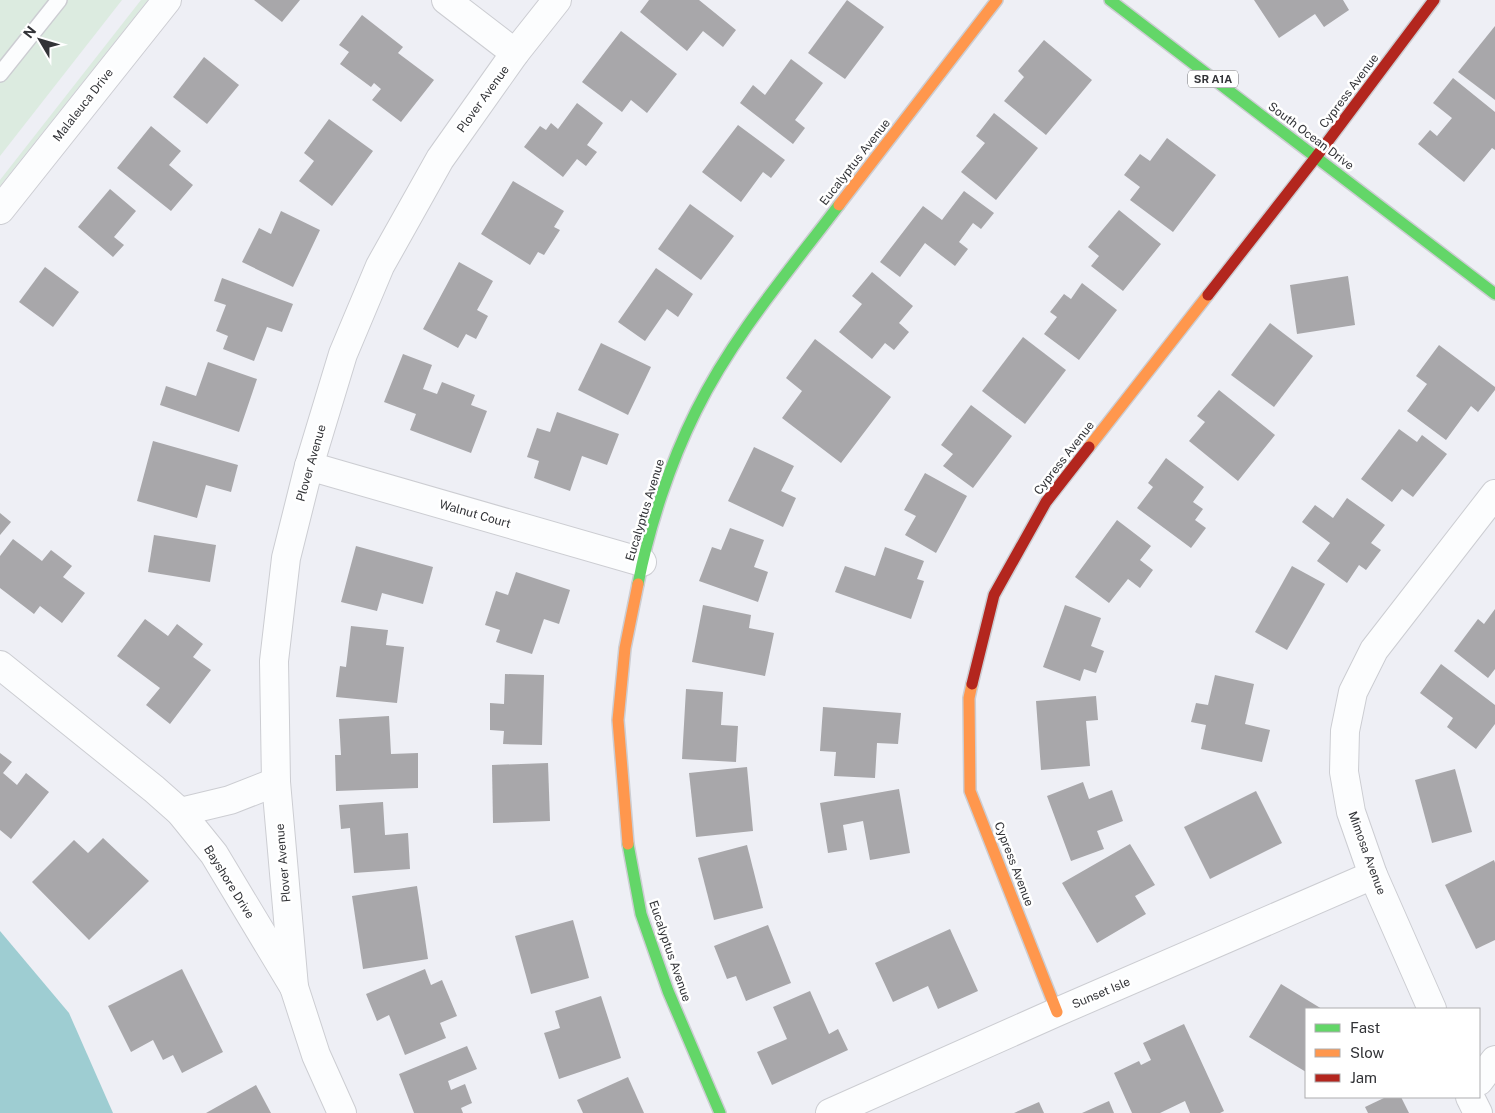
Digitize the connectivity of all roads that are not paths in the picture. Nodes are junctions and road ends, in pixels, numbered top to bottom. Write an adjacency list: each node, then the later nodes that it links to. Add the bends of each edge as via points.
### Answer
1 (59, 0): 9 (lane)
2 (167, 0): 11 (street, Malaleuca Drive)
3 (446, 0): 8 (street)
4 (557, 0): 8 (street, Plover Avenue)
5 (997, 0): 15 (street, Eucalyptus Avenue, via 761,307 729,354 696,411 668,476)
6 (1110, 0): 10 (street, South Ocean Drive / SR A1A)
7 (1434, 0): 10 (street, Cypress Avenue)
8 (515, 53): 13 (street, Plover Avenue, via 440,159 380,266 343,354)
9 (0, 74)
10 (1316, 157): 12 (street, South Ocean Drive / SR A1A); 22 (street, Cypress Avenue, via 1046,502 994,595 969,698 970,791)
11 (0, 210)
12 (1495, 294)
13 (309, 466): 15 (street, Walnut Court); 17 (street, Plover Avenue, via 286,558 274,661)
14 (1495, 494): 19 (street, Mimosa Avenue, via 1374,650 1353,692 1345,731 1344,772 1351,812)
15 (642, 562): 27 (street, Eucalyptus Avenue, via 625,648 618,720 627,838 641,914 668,991)
16 (0, 665): 18 (street, Bayshore Drive)
17 (276, 782): 18 (street, via 230,800); 20 (street, Plover Avenue)
18 (180, 812): 20 (street, Bayshore Drive, via 214,854)
19 (1373, 875): 21 (street, Mimosa Avenue); 22 (street, Sunset Isle)
20 (294, 987): 26 (street, Bayshore Drive, via 316,1055)
21 (1432, 1008)
22 (1057, 1012): 28 (street, Sunset Isle)
23 (1495, 1060): 24 (street)
24 (1480, 1080)
25 (1470, 1098): 29 (street)
26 (342, 1113)
27 (720, 1113)
28 (830, 1113)
29 (1478, 1113)

